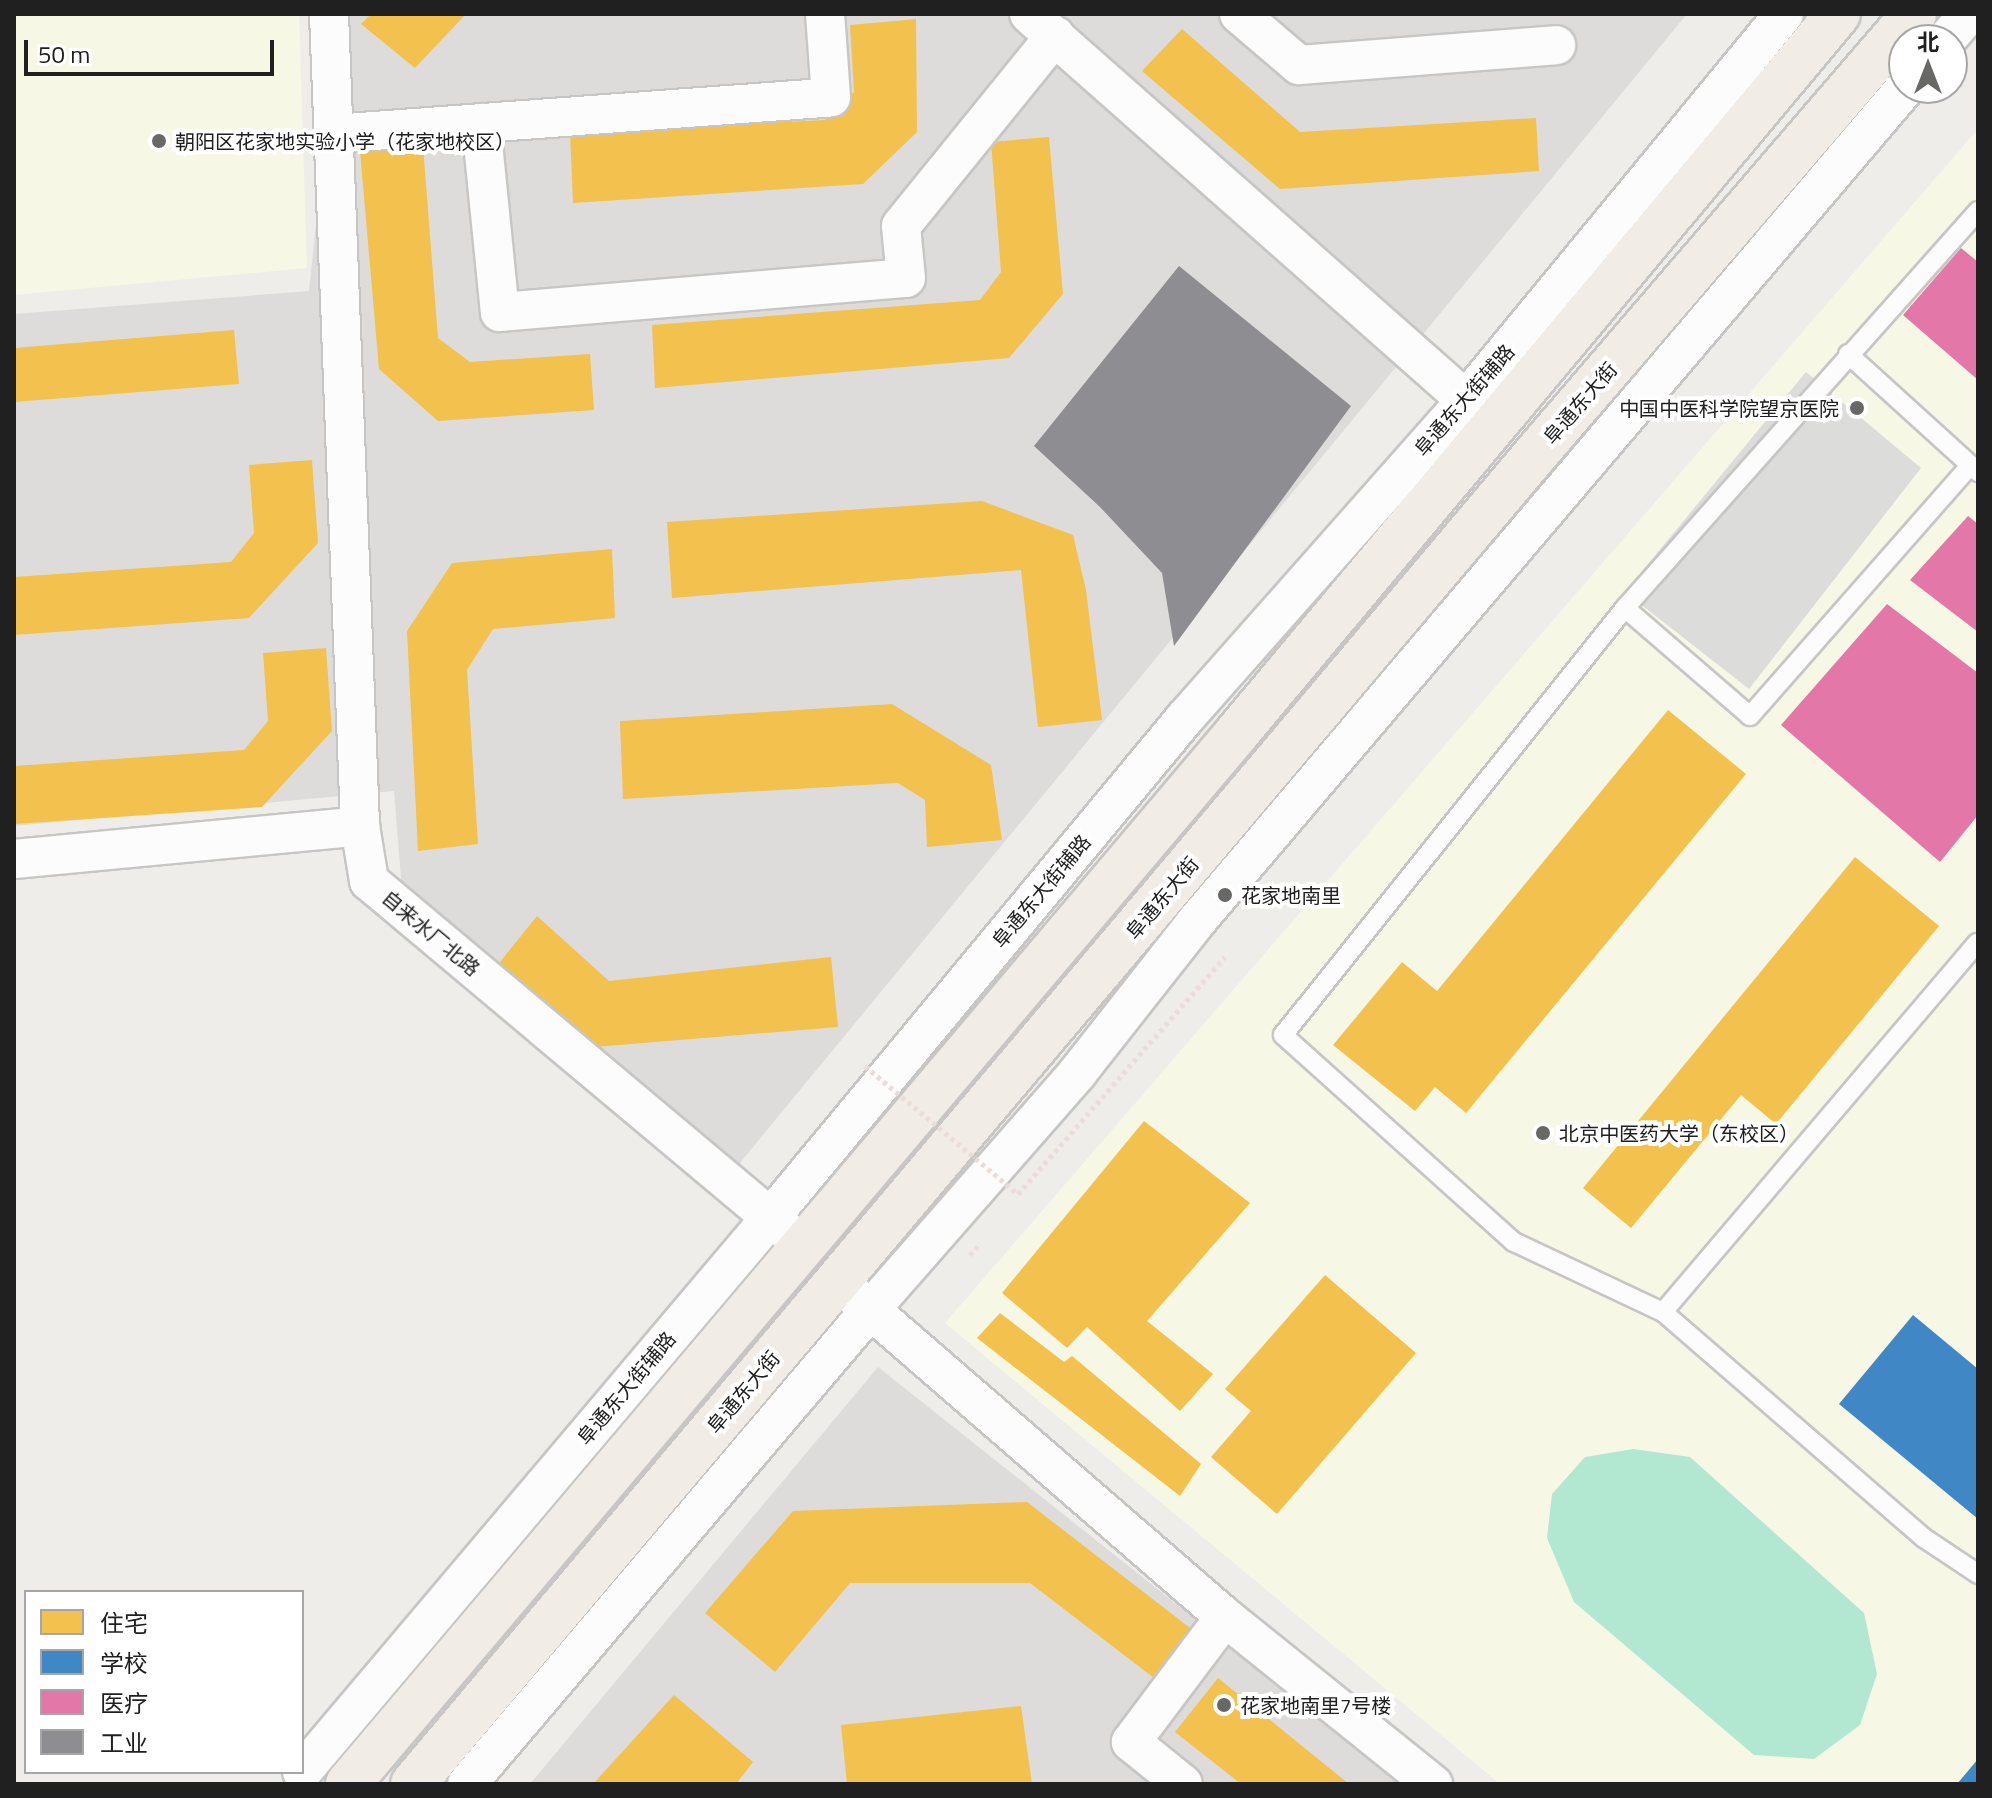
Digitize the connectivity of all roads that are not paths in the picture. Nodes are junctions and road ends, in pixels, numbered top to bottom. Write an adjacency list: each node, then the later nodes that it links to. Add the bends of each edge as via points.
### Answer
1 (329, 14): 11 (street, 自来水厂北路)
2 (825, 14): 10 (street, via 831,97)
3 (1239, 14): 8 (street, via 1299,65)
4 (1784, 14): 14 (street, 阜通东大街辅路)
5 (1838, 14): 14 (main road)
6 (1914, 14): 22 (main road, 阜通东大街)
7 (1042, 25): 10 (street, via 901,226 906,278 500,312); 14 (street)
8 (1556, 45)
9 (1891, 104): 23 (street, via 1207,910 1078,1072)
10 (481, 123): 11 (street)
11 (333, 134): 17 (street, 自来水厂北路)
12 (1978, 211): 13 (lane)
13 (1848, 354): 15 (lane); 16 (lane)
14 (1482, 410): 20 (street, 阜通东大街辅路, via 1185,718); 21 (main road)
15 (1974, 469): 16 (lane, via 1750,716)
16 (1625, 608): 24 (lane, via 1283,1035 1514,1242)
17 (360, 826): 18 (street); 20 (street, 自来水厂北路, via 369,881)
18 (14, 859)
19 (1977, 943): 24 (lane)
20 (771, 1217): 21 (street, 自来水厂北路); 27 (street, 阜通东大街辅路)
21 (802, 1246): 28 (main road)
22 (837, 1281): 23 (street); 29 (main road, 阜通东大街)
23 (870, 1310): 26 (street); 30 (street)
24 (1663, 1312): 25 (lane, via 1924,1538)
25 (1978, 1574)
26 (1225, 1617): 31 (street, via 1131,1742); 32 (street)
27 (304, 1770)
28 (348, 1784)
29 (413, 1784)
30 (467, 1784)
31 (1183, 1784)
32 (1433, 1784)

